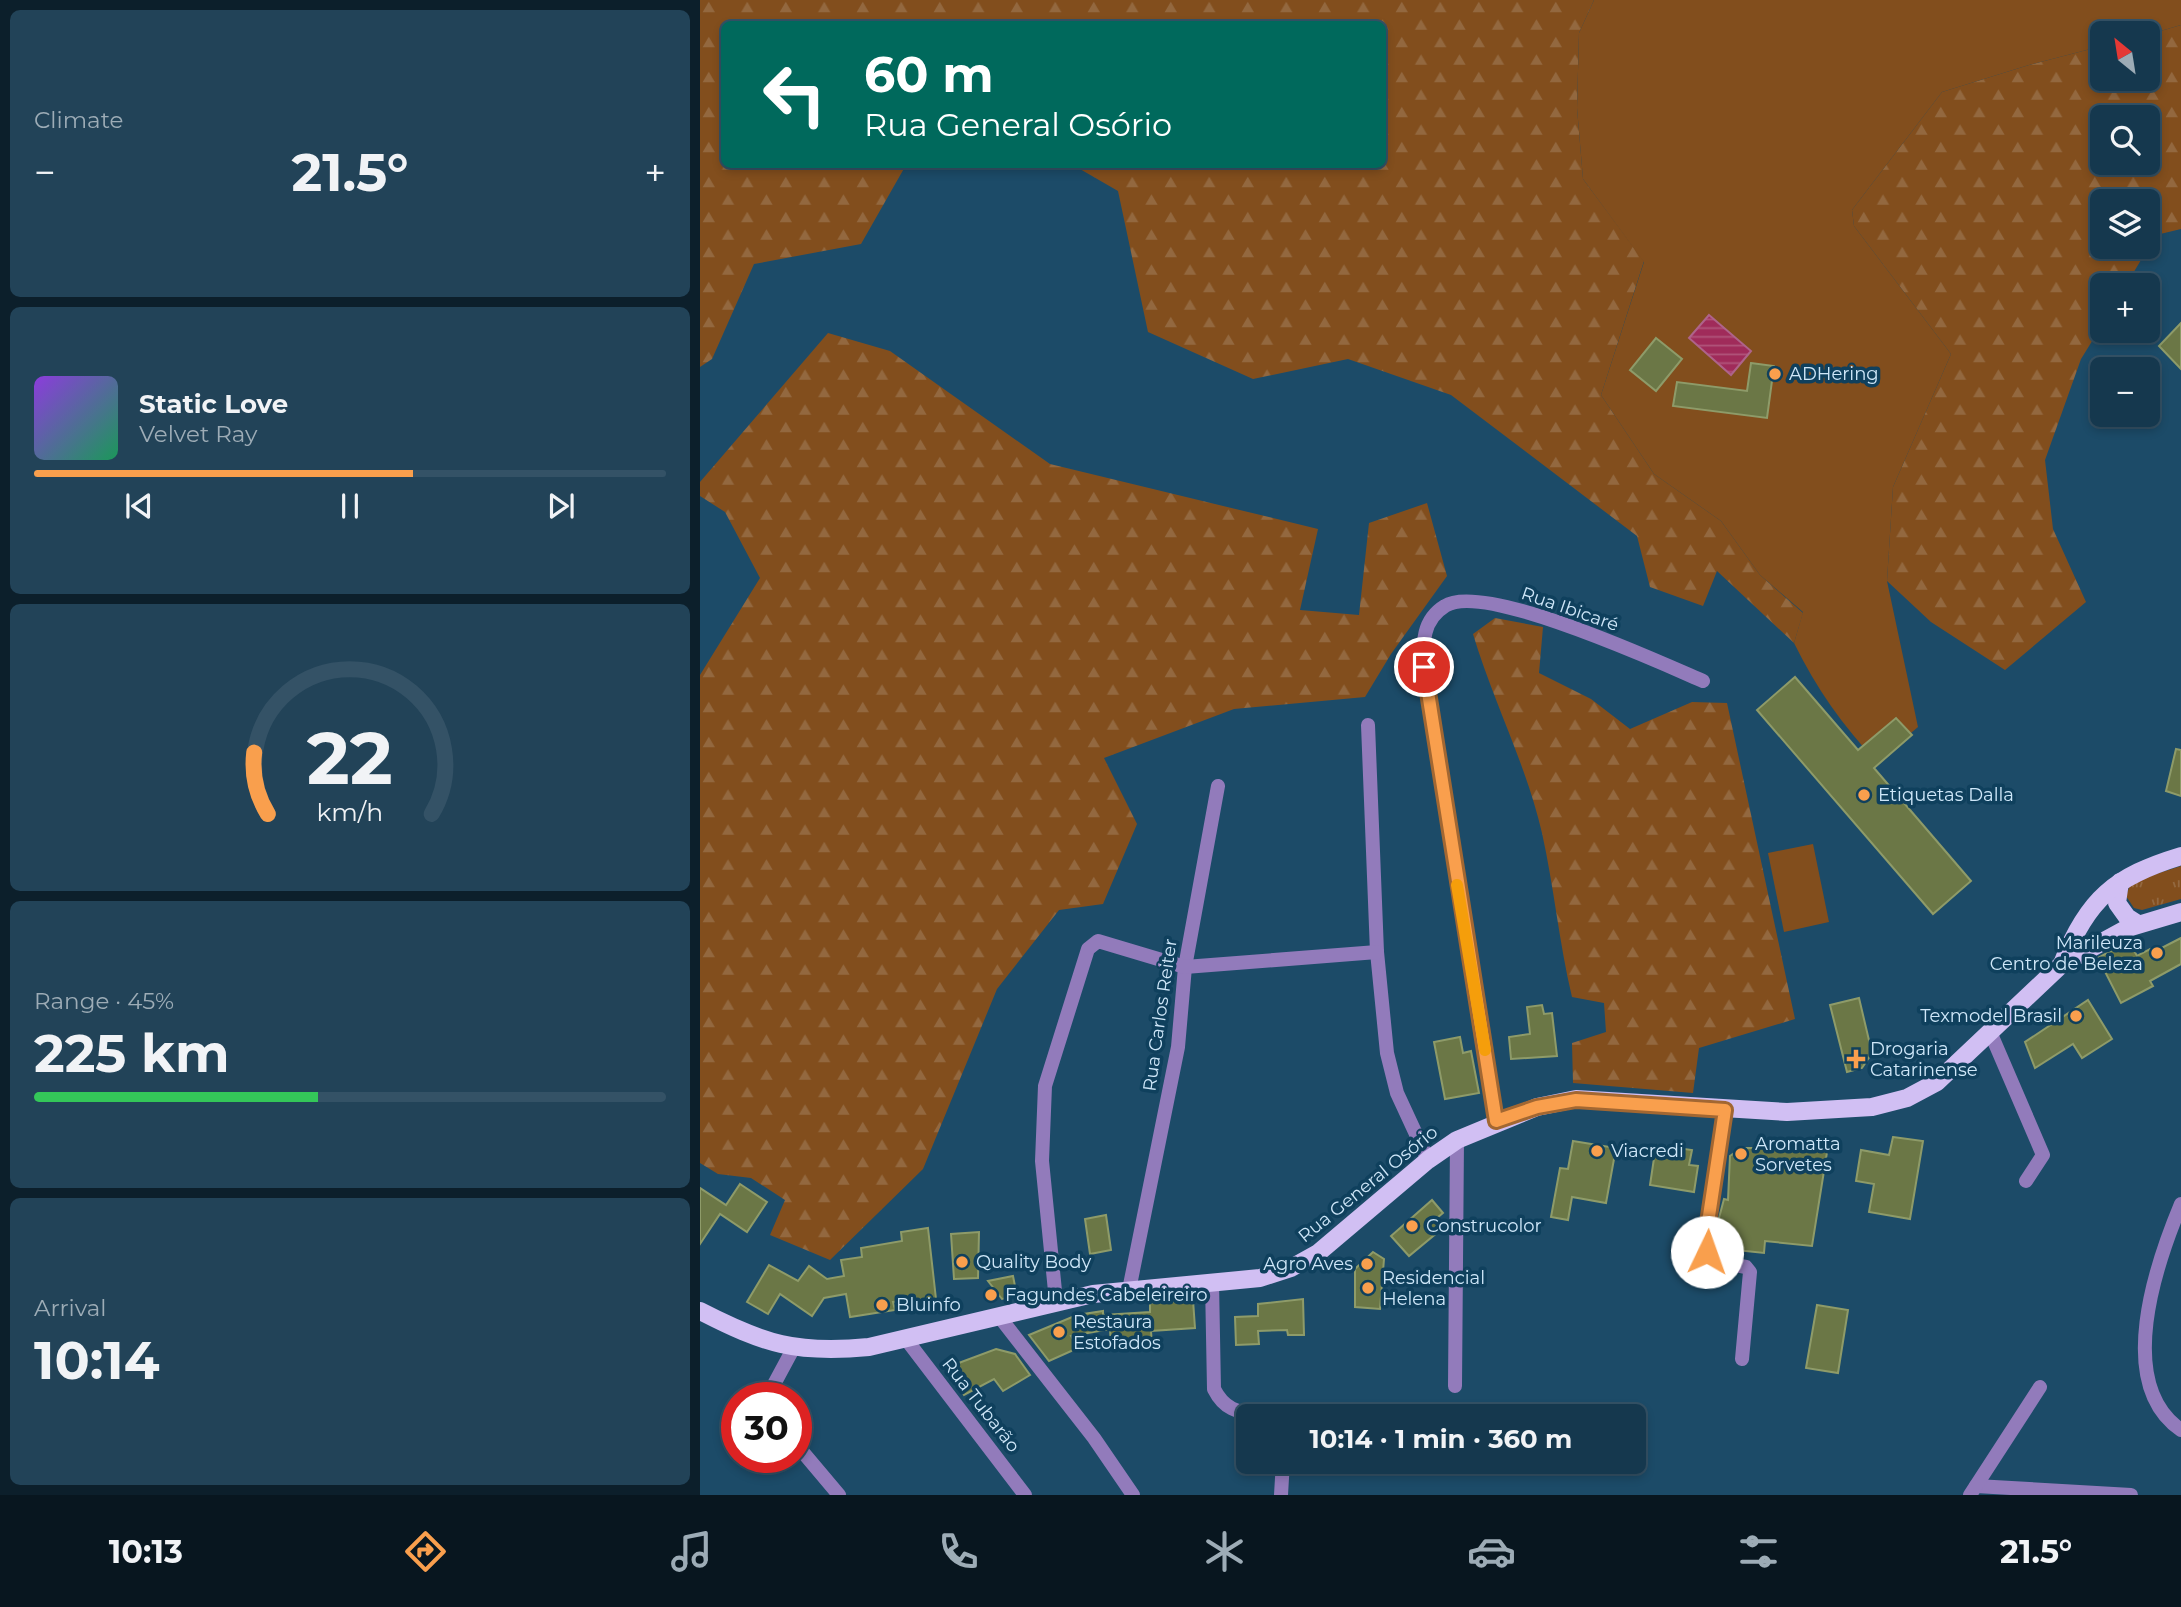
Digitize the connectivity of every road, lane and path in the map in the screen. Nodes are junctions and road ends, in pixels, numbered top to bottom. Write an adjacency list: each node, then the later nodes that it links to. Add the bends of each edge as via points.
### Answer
1 (1703, 681): 13 (street, Rua Ibicaré, via 1539,615 1468,600 1447,604 1432,617 1422,640 1424,667)
2 (1368, 725): 8 (street)
3 (1218, 786): 10 (street, Rua Carlos Reiter)
4 (2181, 856): 5 (main road, Rua General Osório)
5 (2120, 881): 7 (main road, via 2117,903); 9 (main road, Rua General Osório, via 2082,918)
6 (2181, 912): 7 (main road, Rua General Osório)
7 (2138, 924): 9 (main road, Rua General Osório)
8 (1377, 952): 10 (street); 15 (street, via 1387,1053 1397,1093)
9 (2062, 964): 11 (main road, Rua General Osório)
10 (1185, 967): 19 (street, Rua Carlos Reiter, via 1178,1046); 20 (street, via 1098,941 1088,949 1045,1086 1042,1161)
11 (1991, 1034): 12 (main road, Rua General Osório, via 1937,1082 1900,1100 1844,1110); 16 (street, via 2043,1155)
12 (1725, 1110): 13 (main road, Rua General Osório, via 1576,1100); 25 (street, via 1707,1252 1714,1261 1746,1267 1750,1272)
13 (1496, 1121): 14 (main road, Rua General Osório)
14 (1457, 1140): 15 (main road, Rua General Osório); 27 (street)
15 (1428, 1160): 18 (main road, Rua General Osório, via 1318,1253 1260,1278)
16 (2026, 1181)
17 (2181, 1205): 30 (street, via 2155,1276 2145,1340 2153,1397)
18 (1212, 1282): 19 (main road, Rua General Osório); 29 (street, via 1214,1389 1221,1403)
19 (1129, 1290): 20 (main road, Rua General Osório)
20 (1056, 1301): 22 (main road, Rua General Osório)
21 (700, 1311): 24 (main road, Rua General Osório)
22 (998, 1315): 23 (main road, Rua General Osório); 36 (street)
23 (906, 1339): 24 (main road, Rua General Osório, via 831,1351); 35 (street, Rua Tubarão)
24 (793, 1349): 26 (street)
25 (1742, 1359)
26 (775, 1382)
27 (1455, 1386)
28 (2040, 1387): 33 (street)
29 (1236, 1411)
30 (2181, 1430)
31 (812, 1463): 34 (street)
32 (1282, 1474): 37 (street)
33 (1973, 1491): 38 (street)
34 (839, 1495)
35 (1025, 1495)
36 (1133, 1495)
37 (1281, 1495)
38 (2131, 1495)

